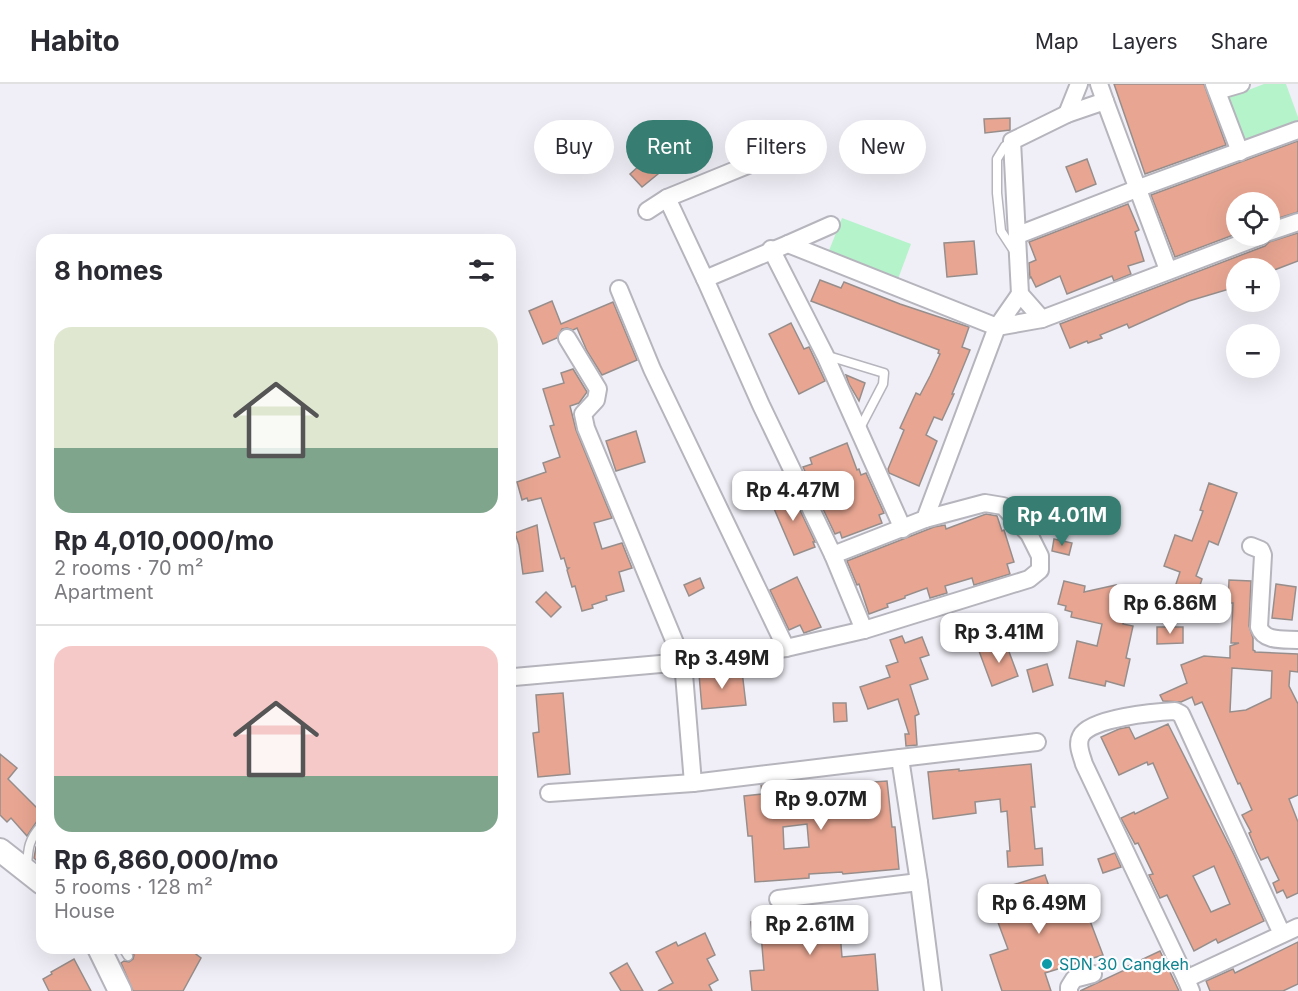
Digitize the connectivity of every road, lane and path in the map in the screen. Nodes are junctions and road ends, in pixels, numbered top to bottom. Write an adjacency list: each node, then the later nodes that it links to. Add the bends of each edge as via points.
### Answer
1 (1079, 84): 6 (street)
2 (1099, 84): 5 (street)
3 (1241, 84): 4 (street)
4 (1216, 87): 9 (street)
5 (1105, 101): 6 (street); 11 (street)
6 (1067, 114): 8 (street)
7 (1298, 130): 9 (street)
8 (1012, 141): 17 (street); 21 (lane, via 997,159 997,193 1001,231)
9 (1240, 152): 11 (street)
10 (726, 174): 12 (street)
11 (1139, 188): 17 (street); 22 (street)
12 (667, 198): 13 (street); 23 (street)
13 (647, 211)
14 (1298, 222): 16 (street)
15 (831, 225): 18 (street)
16 (1280, 228)
17 (1018, 235): 21 (street)
18 (788, 244): 20 (street); 27 (street)
19 (1234, 246): 22 (street)
20 (771, 249): 23 (street); 29 (street)
21 (1018, 256): 25 (street)
22 (1168, 270): 26 (street)
23 (705, 279): 34 (street)
24 (620, 289): 37 (street, via 652,369)
25 (1020, 294): 26 (street); 27 (street)
26 (1042, 319): 27 (street)
27 (997, 327): 31 (street)
28 (567, 338): 38 (street, via 598,389 596,400 583,414 586,428)
29 (825, 355): 30 (street); 30 (lane, via 884,374 883,384)
30 (859, 430): 32 (street)
31 (925, 519): 32 (street); 35 (street, via 986,503 1003,506 1029,534 1040,556 1040,570 1029,579)
32 (903, 529): 34 (street)
33 (1251, 546): 36 (street, via 1263,555 1261,632 1268,638)
34 (833, 555): 35 (street)
35 (864, 630): 37 (street)
36 (1298, 640)
37 (786, 648): 38 (street)
38 (683, 662): 39 (street); 42 (street)
39 (516, 677)
40 (1037, 742): 41 (street)
41 (900, 758): 42 (street); 47 (street)
42 (693, 783): 43 (street)
43 (549, 793)
44 (36, 834): 46 (lane, via 28,846)
45 (0, 850): 46 (street)
46 (34, 877)
47 (920, 882): 48 (street); 55 (street)
48 (778, 899)
49 (1298, 927): 50 (street)
50 (1282, 934): 53 (street); 53 (street, via 1181,714 1175,711 1129,715 1088,728 1080,736 1084,764)
51 (102, 954): 54 (street)
52 (1093, 974): 56 (street, via 1074,979)
53 (1188, 985)
54 (120, 991)
55 (933, 991)
56 (1069, 991)

